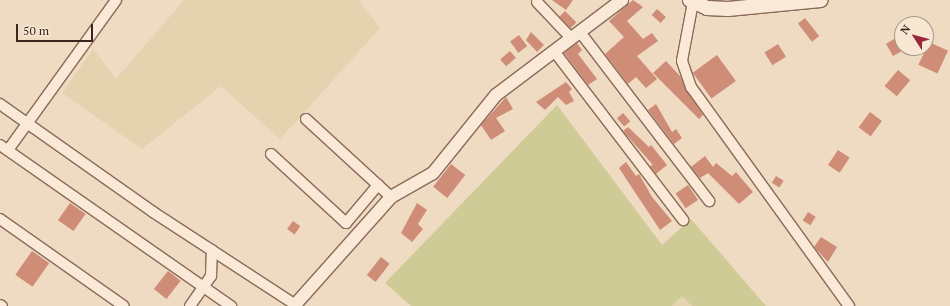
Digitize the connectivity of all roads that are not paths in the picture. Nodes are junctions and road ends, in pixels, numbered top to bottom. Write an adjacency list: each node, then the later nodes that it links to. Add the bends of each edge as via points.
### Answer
1 (116, 0): 10 (street)
2 (622, 0): 6 (street)
3 (821, 0): 4 (main road, via 728,9)
4 (692, 1): 24 (street, via 682,61 690,87)
5 (537, 2): 6 (street)
6 (575, 35): 7 (street); 15 (street)
7 (554, 51): 14 (street, via 496,95 433,173); 17 (street)
8 (0, 104): 10 (street)
9 (306, 119): 13 (street)
10 (27, 123): 11 (street); 18 (street)
11 (4, 147): 19 (street)
12 (271, 154): 13 (street, via 346,224)
13 (378, 185): 14 (street)
14 (391, 197): 23 (street)
15 (709, 201)
16 (0, 219): 20 (street)
17 (683, 220)
18 (212, 250): 19 (street, via 211,276); 23 (street)
19 (204, 286): 21 (street); 22 (street)
20 (124, 306)
21 (190, 306)
22 (231, 306)
23 (295, 306)
24 (849, 306)

